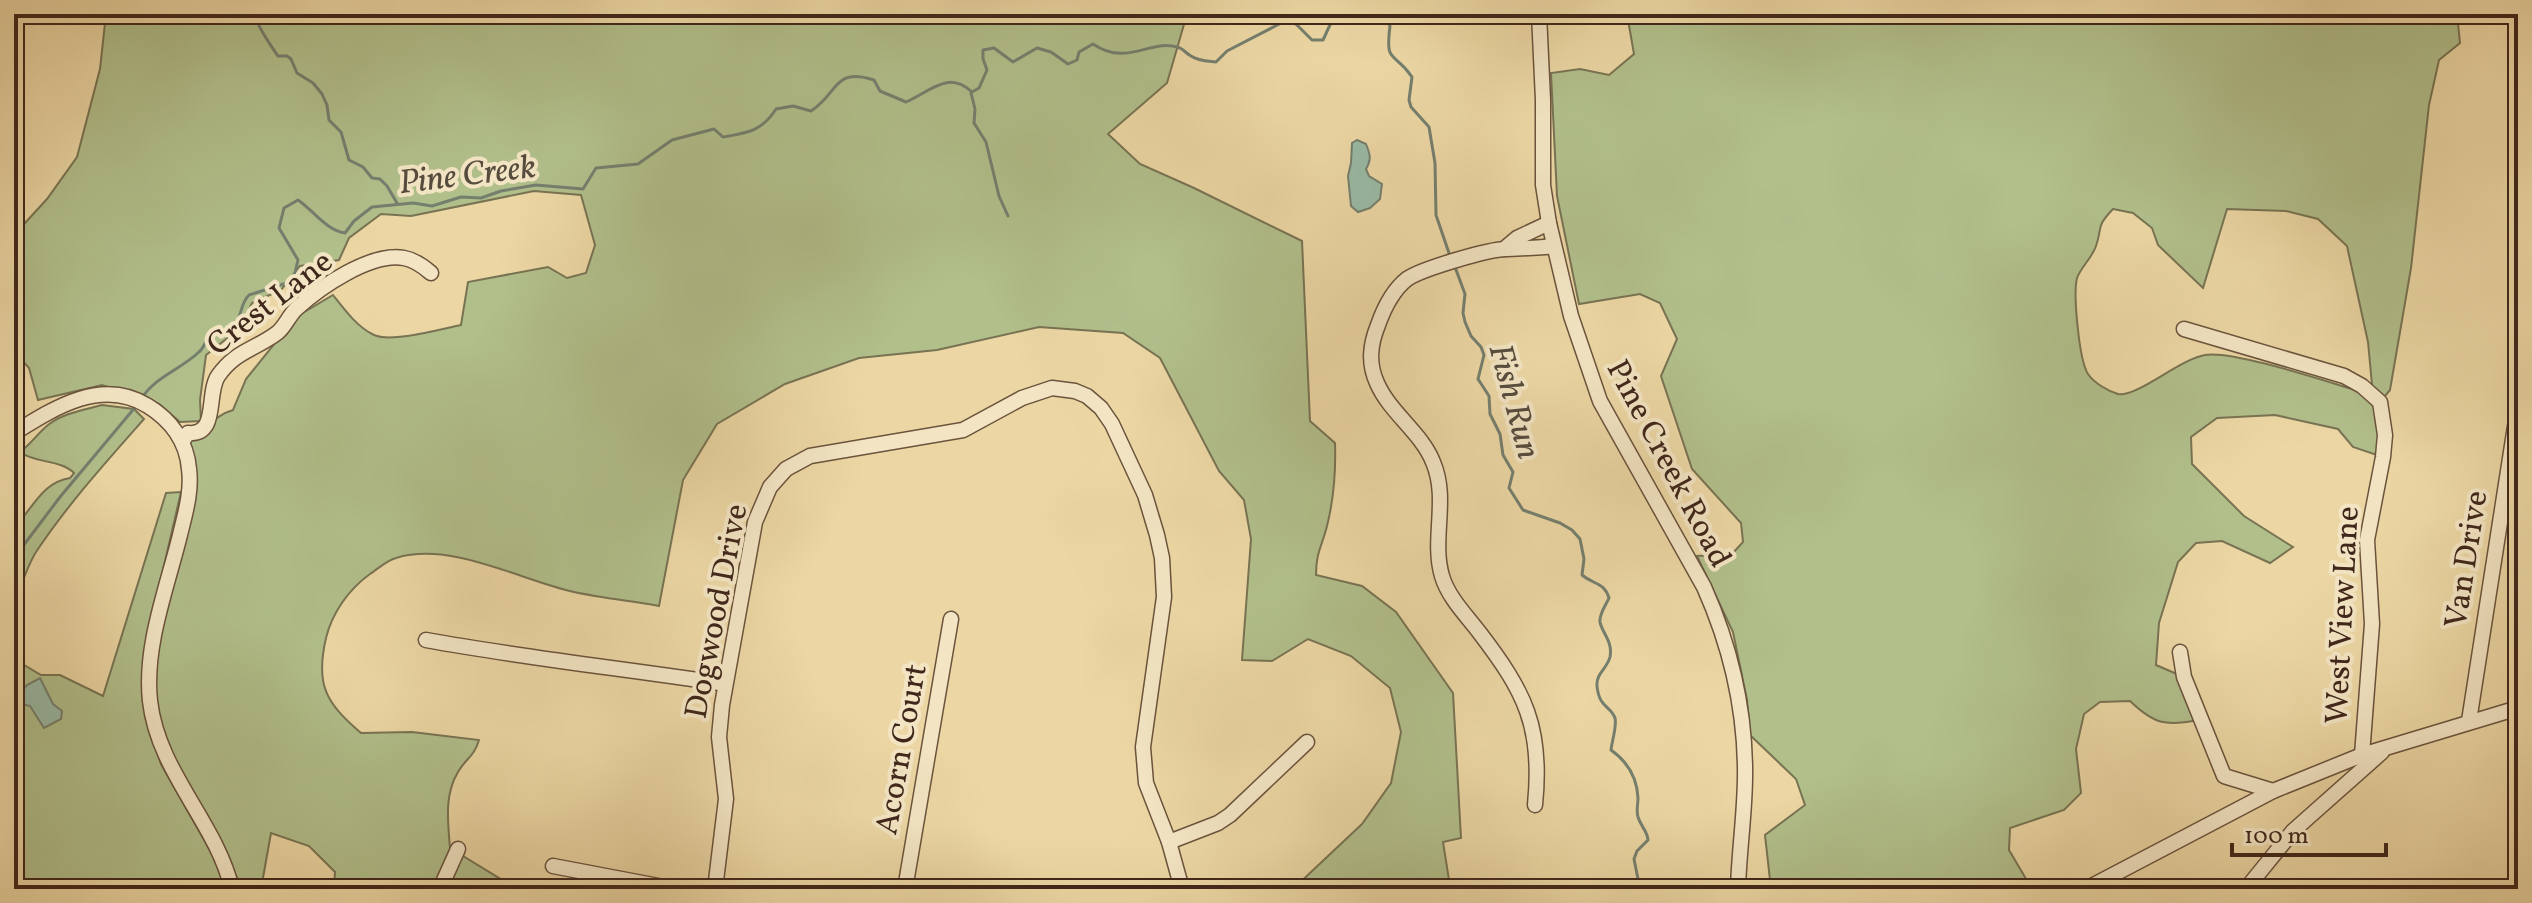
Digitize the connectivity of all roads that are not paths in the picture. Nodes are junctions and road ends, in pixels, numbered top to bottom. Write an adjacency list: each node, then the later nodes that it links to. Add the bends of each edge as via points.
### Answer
1 (1539, 14): 2 (street, Pine Creek Road, via 1543,185)
2 (1549, 223): 3 (street, Pine Creek Road); 4 (street)
3 (1554, 246): 4 (street); 30 (street, Pine Creek Road, via 1600,401 1691,561 1725,640 1745,765)
4 (1504, 249): 20 (street, via 1409,277 1384,311 1370,359 1383,395 1435,466 1443,581 1503,664 1530,716 1537,753)
5 (431, 273): 9 (street, Crest Lane, via 413,260 379,259 317,292 275,335 228,362 216,379 209,422)
6 (2184, 329): 18 (street, West View Lane, via 2344,376 2380,402 2385,435 2367,540 2372,624)
7 (2518, 407): 15 (street, Van Drive)
8 (14, 433): 9 (street, via 53,409 87,396 114,394 141,402 168,421)
9 (182, 442): 24 (street, via 189,495 154,645 151,709 170,766 222,859)
10 (951, 619): 28 (street, Acorn Court)
11 (426, 640): 13 (street)
12 (2180, 652): 19 (street, via 2192,702 2224,776)
13 (725, 684): 21 (street, Dogwood Drive, via 755,522 764,495 786,469 810,456 963,430 1041,390 1075,391 1101,408 1112,424 1145,495 1162,558 1162,618 1143,747 1146,783); 27 (street, Dogwood Drive, via 719,737 726,799)
14 (2518, 708): 15 (street)
15 (2469, 721): 17 (street)
16 (1307, 742): 21 (street, via 1230,815)
17 (2388, 747): 18 (street); 32 (street, via 2293,831)
18 (2362, 755): 19 (street)
19 (2273, 791): 31 (street)
20 (1535, 805)
21 (1169, 842): 29 (street, Dogwood Drive)
22 (458, 849): 25 (street)
23 (553, 866): 26 (street)
24 (232, 889)
25 (440, 889)
26 (674, 889)
27 (715, 889)
28 (905, 889)
29 (1182, 889)
30 (1738, 889)
31 (2086, 889)
32 (2246, 889)

